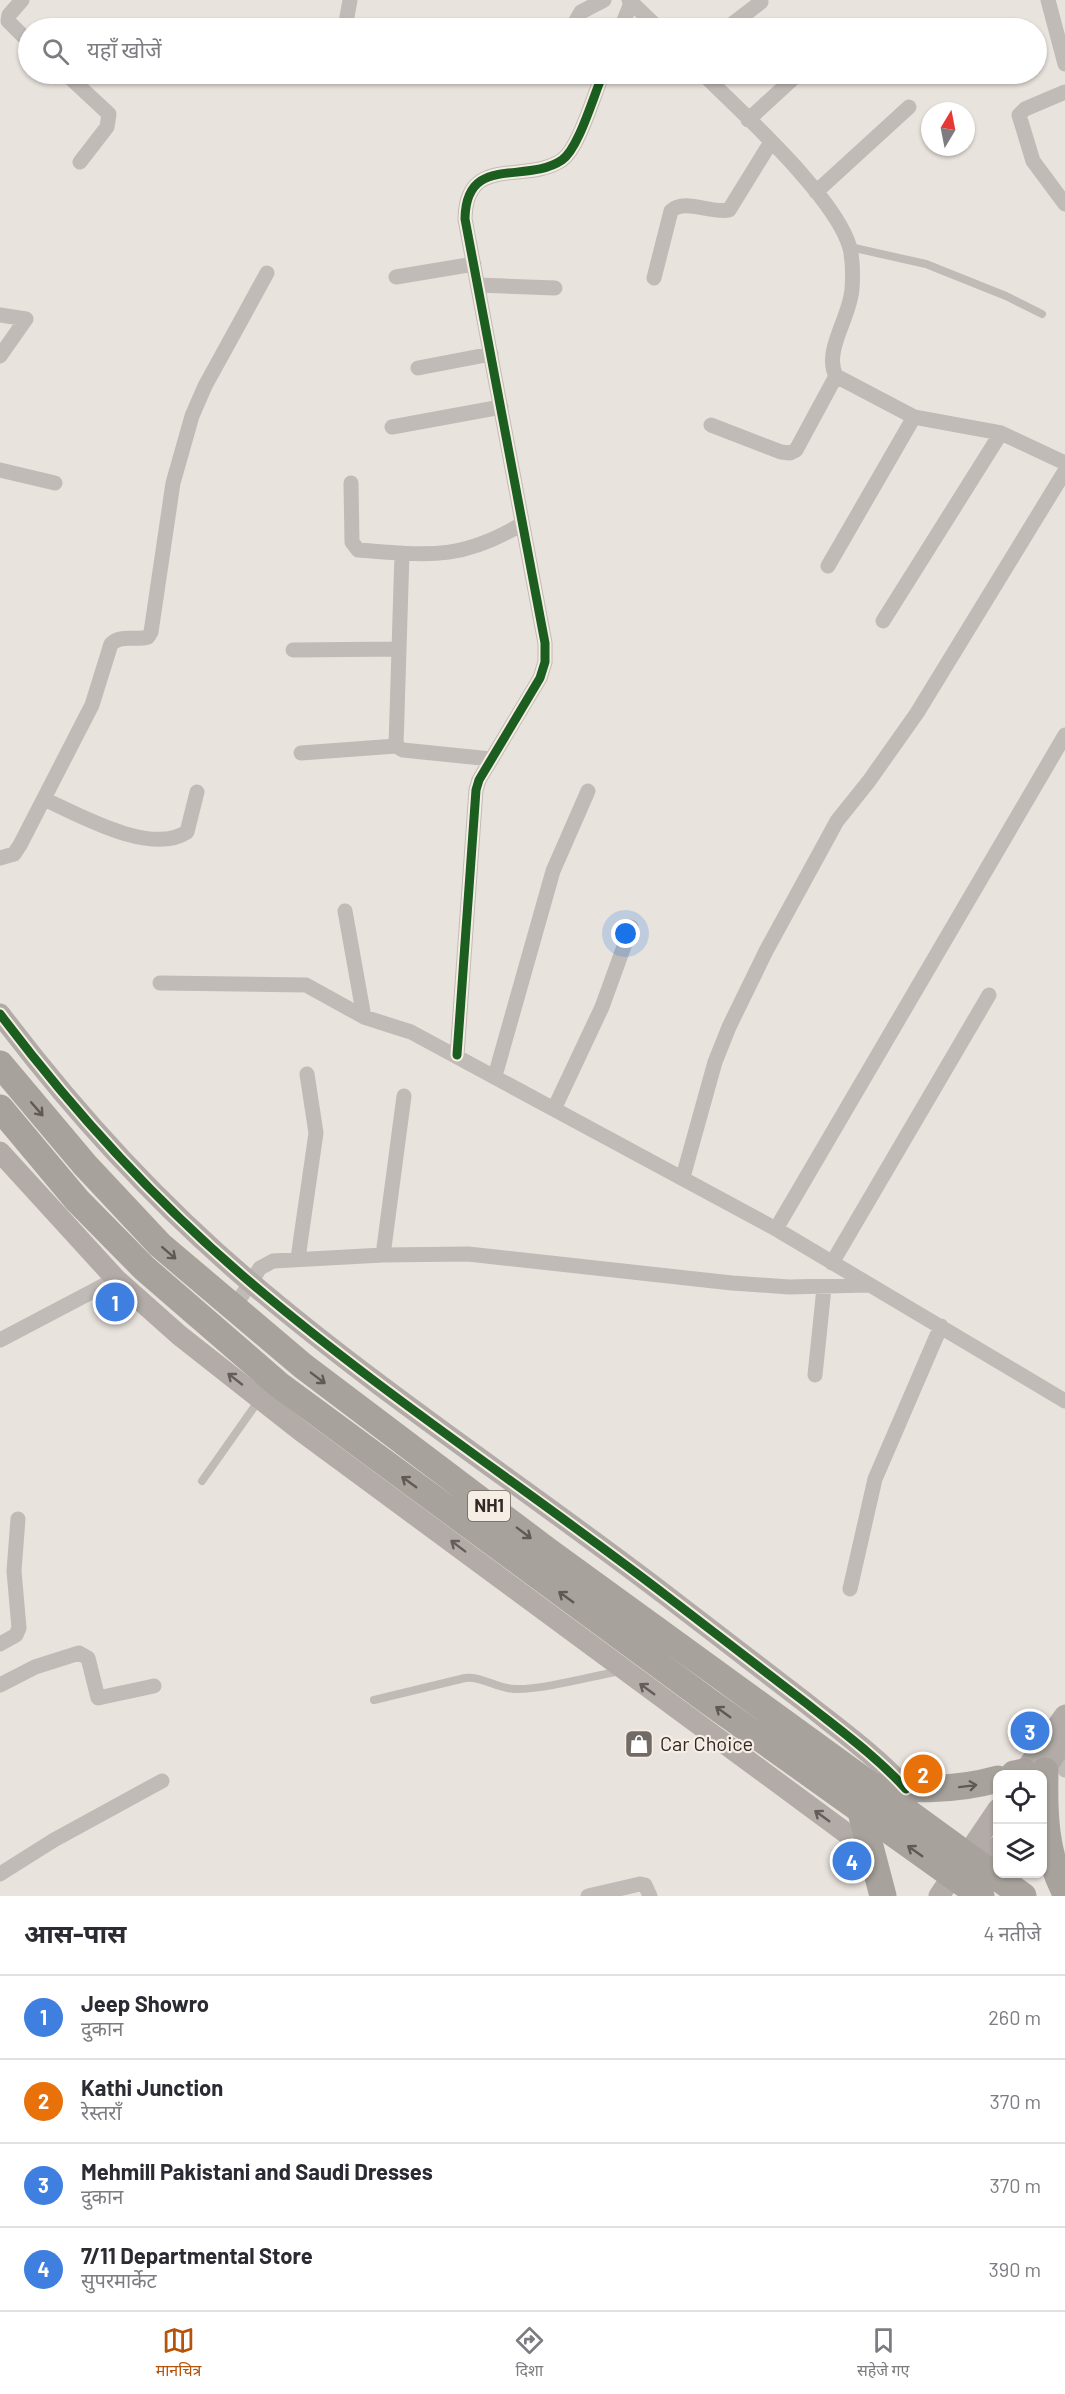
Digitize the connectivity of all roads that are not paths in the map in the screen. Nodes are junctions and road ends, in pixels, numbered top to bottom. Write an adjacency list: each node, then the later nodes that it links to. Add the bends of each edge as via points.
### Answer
1 (22, 0): 12 (street, via 8,21)
2 (350, 0): 7 (street)
3 (604, 0): 8 (street)
4 (1048, 0): 13 (street)
5 (630, 2): 9 (street); 10 (street)
6 (761, 2): 11 (street)
7 (347, 18)
8 (578, 18)
9 (624, 18)
10 (647, 18)
11 (740, 18)
12 (18, 31)
13 (1065, 64)
14 (77, 84): 22 (street, via 109,114 107,127)
15 (599, 84): 26 (street, via 564,159 552,165 488,177 473,185 465,200 465,219)
16 (713, 84): 20 (street)
17 (787, 84): 20 (street)
18 (1065, 92): 24 (street, via 1019,115 1033,161)
19 (909, 107): 23 (street)
20 (748, 120): 21 (street)
21 (771, 142): 23 (street); 29 (street, via 729,210 681,206 671,211)
22 (81, 162)
23 (816, 192): 25 (street)
24 (1065, 204)
25 (850, 247): 32 (lane, via 926,264); 37 (street, via 852,292 831,356)
26 (474, 264): 28 (street); 30 (street)
27 (267, 273): 60 (street, via 192,416 173,483 151,632 142,639 123,638 111,644 92,705)
28 (396, 277)
29 (654, 278)
30 (478, 285): 31 (street); 34 (street)
31 (555, 288)
32 (1042, 314)
33 (0, 315): 35 (street, via 26,319)
34 (491, 354): 36 (street); 38 (street)
35 (0, 356)
36 (418, 368)
37 (836, 376): 39 (street); 40 (street, via 796,450 790,453)
38 (501, 407): 41 (street); 48 (street)
39 (914, 417): 42 (street); 50 (street)
40 (711, 424)
41 (392, 428)
42 (1001, 433): 43 (street); 51 (street)
43 (1065, 463)
44 (0, 470): 46 (street)
45 (1065, 471): 76 (street, via 917,714 837,821 775,934 725,1035)
46 (55, 483)
47 (351, 483): 49 (street, via 354,547)
48 (522, 524): 49 (street, via 473,549 440,555); 57 (street, via 545,643 545,662 540,678)
49 (402, 553): 52 (street)
50 (828, 566)
51 (883, 621)
52 (398, 649): 53 (street); 55 (street)
53 (293, 650)
54 (1065, 735): 77 (street)
55 (396, 746): 56 (street); 57 (street, via 403,750)
56 (301, 753)
57 (491, 759): 68 (street, via 479,780 475,802)
58 (197, 792): 60 (street, via 187,832 170,838 133,836)
59 (588, 792): 71 (street, via 553,871)
60 (44, 800): 61 (street, via 14,855)
61 (0, 858)
62 (345, 911): 67 (street)
63 (631, 927): 74 (street, via 602,1007)
64 (160, 983): 67 (street, via 306,985)
65 (989, 994): 80 (street)
66 (0, 1014): 82 (street, via 109,1147)
67 (364, 1017): 68 (street, via 411,1032)
68 (457, 1055): 71 (street)
69 (0, 1064): 85 (highway, NH1, one-way to 85, via 119,1202 160,1245)
70 (307, 1074): 79 (street, via 316,1132)
71 (495, 1076): 74 (street)
72 (404, 1096): 78 (street)
73 (0, 1108): 92 (highway, NH1, via 77,1200 144,1268 278,1384)
74 (554, 1109): 76 (street)
75 (0, 1152): 81 (street)
76 (683, 1177): 77 (street)
77 (776, 1229): 80 (street)
78 (383, 1255): 79 (street); 84 (street, via 489,1256 732,1283)
79 (298, 1258): 82 (street, via 273,1261 260,1268)
80 (832, 1263): 83 (street)
81 (116, 1279): 87 (street); 89 (street, one-way to 81)
82 (250, 1281): 85 (street); 108 (street, via 881,1761)
83 (868, 1286): 84 (street); 86 (street)
84 (824, 1287): 88 (street)
85 (233, 1309): 91 (highway, NH1, one-way to 91)
86 (940, 1326): 90 (street); 95 (street, via 875,1479)
87 (0, 1340)
88 (815, 1374)
89 (260, 1399): 93 (lane); 97 (street, one-way to 89)
90 (1065, 1401)
91 (391, 1433): 92 (highway); 107 (highway, NH1, one-way to 107)
92 (372, 1455): 109 (highway, NH1, one-way to 92)
93 (202, 1481)
94 (18, 1519): 96 (street, via 14,1572 19,1628 16,1635)
95 (850, 1589)
96 (0, 1644)
97 (622, 1671): 100 (lane, via 518,1689 465,1678); 112 (street, one-way to 97)
98 (0, 1685): 99 (street, via 35,1667 79,1653 88,1658 98,1698)
99 (154, 1686)
100 (374, 1700)
101 (1065, 1715): 103 (street)
102 (1063, 1743): 104 (street)
103 (1037, 1770)
104 (1038, 1770)
105 (162, 1780): 114 (street)
106 (993, 1780): 108 (highway, one-way to 106)
107 (868, 1785): 108 (highway); 115 (highway, NH1)
108 (906, 1789)
109 (861, 1812): 112 (highway); 115 (highway, NH1, one-way to 109)
110 (993, 1820): 115 (street)
111 (1045, 1824): 116 (highway, via 1056,1875)
112 (869, 1850): 119 (highway)
113 (993, 1851): 115 (street)
114 (0, 1874)
115 (965, 1882): 120 (highway, NH1)
116 (1065, 1892)
117 (588, 1896): 118 (street, via 640,1884 645,1885)
118 (650, 1896)
119 (883, 1896)
120 (1023, 1896)

